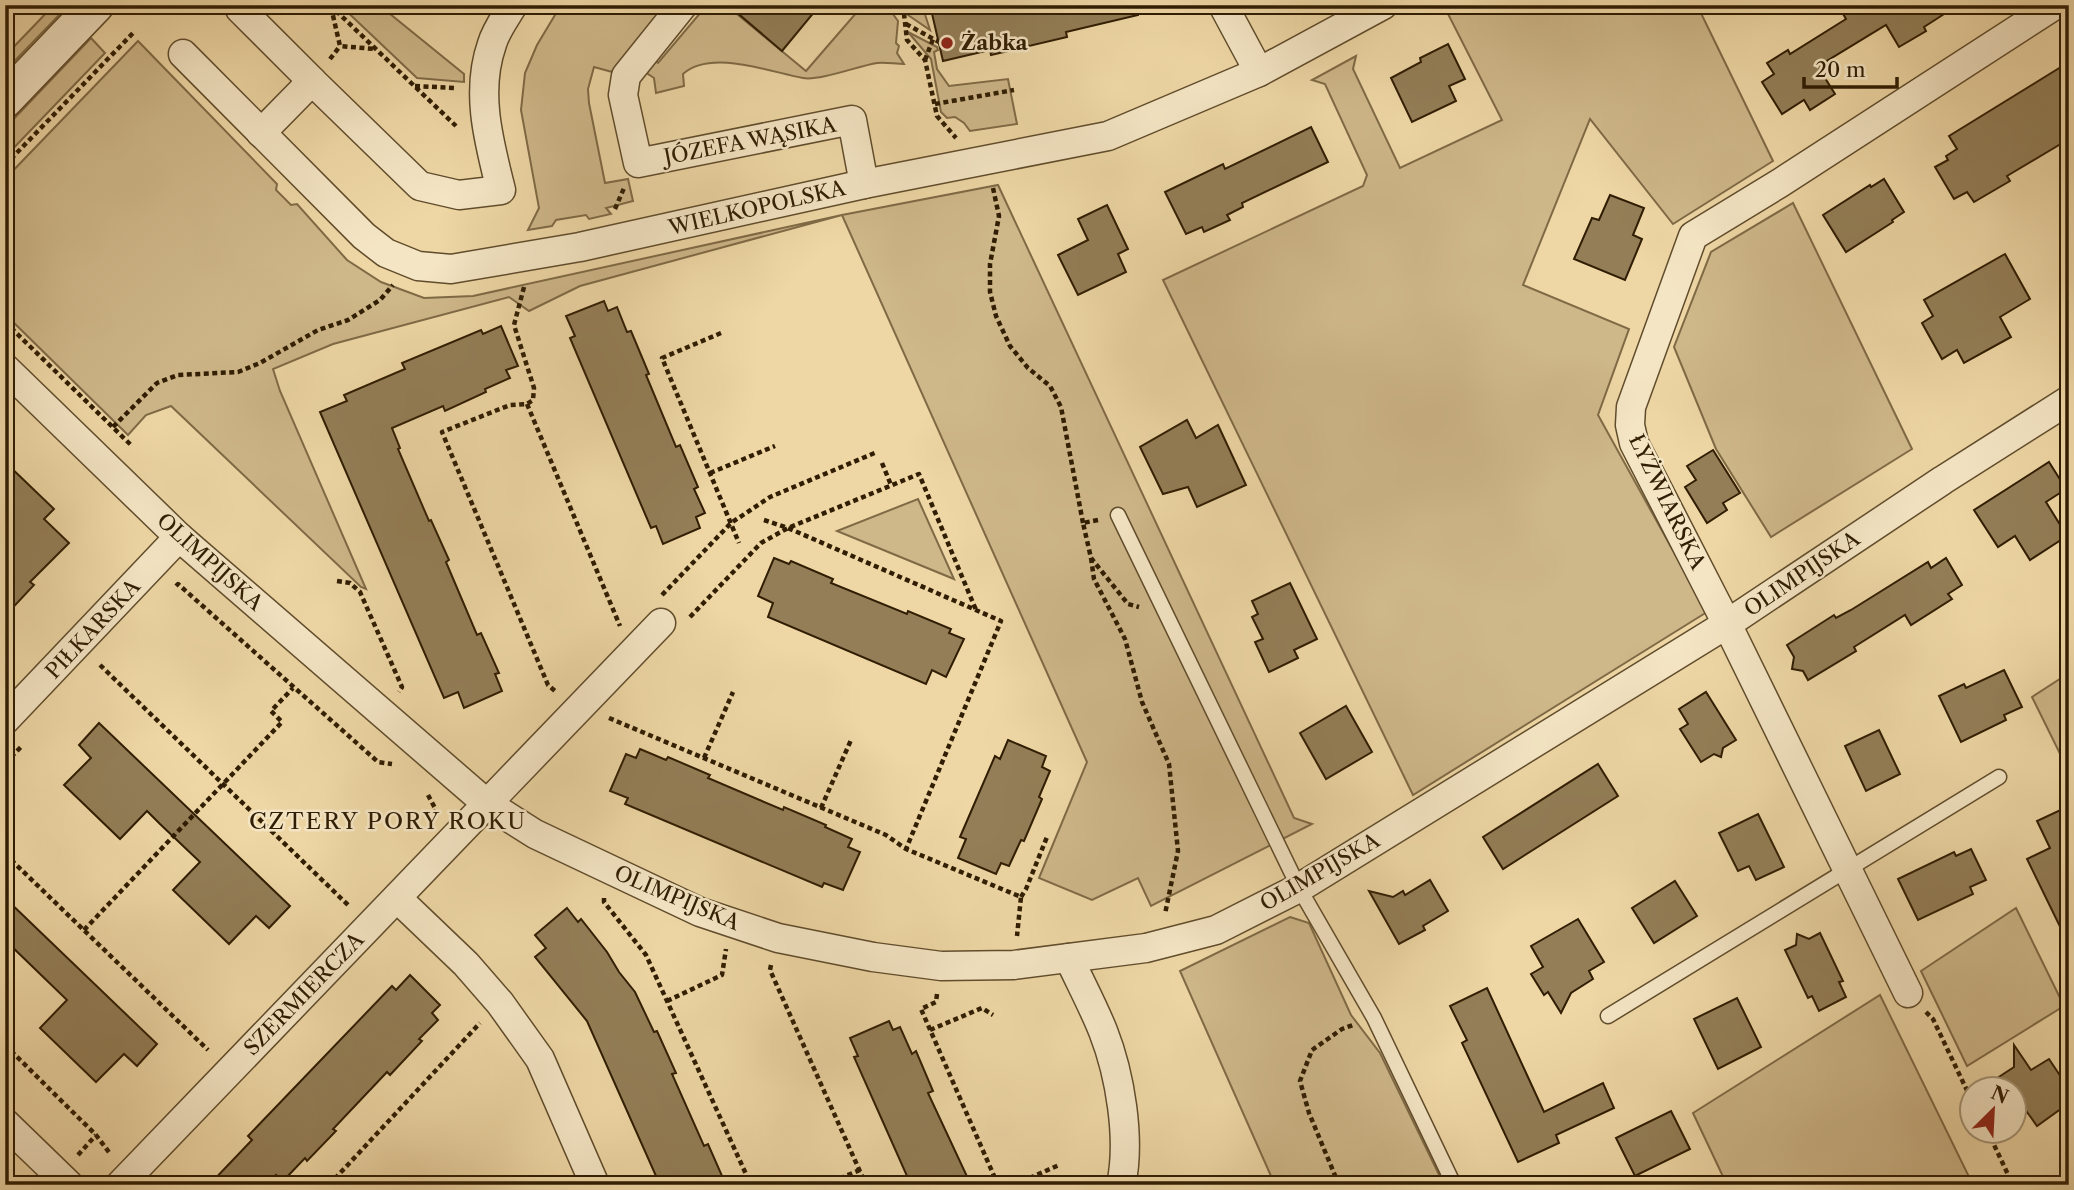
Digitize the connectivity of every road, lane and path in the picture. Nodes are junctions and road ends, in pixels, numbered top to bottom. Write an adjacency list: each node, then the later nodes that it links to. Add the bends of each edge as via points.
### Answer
1 (96, 5): 22 (street)
2 (513, 5): 18 (street, via 492,41 483,75 486,129 501,190 458,195 420,186)
3 (683, 5): 29 (street, JÓZEFA WĄSIKA, via 626,76 623,95 638,163 852,121)
4 (903, 5): 10 (path)
5 (1223, 5): 17 (street)
6 (1383, 5): 17 (street, WIELKOPOLSKA)
7 (2055, 5): 56 (street, ŁYŻWIARSKA, via 1693,236 1631,407 1630,425 1634,443)
8 (331, 6): 14 (path); 14 (path, via 340,46)
9 (240, 9): 18 (street)
10 (905, 23): 12 (path); 16 (path, via 907,40)
11 (134, 32): 27 (path)
12 (933, 38): 13 (path); 16 (path)
13 (939, 42)
14 (375, 49): 19 (path)
15 (183, 54): 26 (street, WIELKOPOLSKA)
16 (925, 60): 23 (path)
17 (1259, 72): 29 (street, WIELKOPOLSKA, via 1108,136)
18 (312, 80): 26 (street)
19 (414, 86): 20 (path); 24 (path)
20 (466, 89)
21 (1014, 90): 23 (path)
22 (5, 100)
23 (935, 104): 25 (path, via 937,116)
24 (458, 128)
25 (951, 131)
26 (261, 133): 29 (street, WIELKOPOLSKA, via 386,253 418,266 451,269 580,247)
27 (5, 165)
28 (991, 180): 45 (path, via 999,216 990,264 996,316 1010,346 1027,368 1050,386 1061,407)
29 (864, 184)
30 (528, 279): 35 (path, via 514,325 534,388 533,400)
31 (398, 280): 36 (path, via 380,300 348,320 318,330 260,363 238,372 178,375 157,383)
32 (721, 333): 40 (path, via 662,358)
33 (5, 369): 47 (street, OLIMPIJSKA)
34 (2069, 400): 56 (street, OLIMPIJSKA)
35 (527, 404): 57 (path, via 617,622); 64 (path, via 509,405 442,432 548,685)
36 (113, 427)
37 (775, 446): 40 (path)
38 (877, 452): 44 (path, via 770,497)
39 (882, 463): 41 (path)
40 (710, 473): 44 (path)
41 (891, 485): 46 (path); 52 (path, via 919,474)
42 (1118, 515): 45 (path); 54 (lane)
43 (764, 520): 46 (path)
44 (731, 523): 48 (path); 53 (path)
45 (1083, 523): 49 (path)
46 (788, 528): 52 (path); 55 (path, via 761,543)
47 (179, 537): 65 (street, PIŁKARSKA); 74 (street, OLIMPIJSKA)
48 (739, 543)
49 (1091, 558): 54 (path, via 1128,604); 91 (path, via 1094,579 1125,639 1173,787 1178,851 1166,913 1144,925)
50 (337, 581): 63 (path, via 350,583 360,592 402,687)
51 (171, 590): 61 (path, via 178,584)
52 (975, 610): 78 (path, via 1001,621)
53 (658, 613): 57 (street)
54 (1167, 616): 81 (lane)
55 (689, 617)
56 (1727, 624): 80 (street, ŁYŻWIARSKA); 81 (street, OLIMPIJSKA)
57 (641, 644): 64 (street)
58 (109, 655): 59 (path)
59 (100, 665): 60 (path); 72 (path)
60 (91, 674)
61 (293, 688): 70 (path, via 378,762 391,763); 72 (path, via 271,711 282,722)
62 (733, 692): 68 (path)
63 (394, 702)
64 (581, 706): 68 (path); 74 (street)
65 (5, 720)
66 (29, 738): 69 (path)
67 (851, 740): 75 (path)
68 (704, 758): 75 (path)
69 (5, 763)
70 (401, 772)
71 (1999, 777): 80 (lane)
72 (223, 784): 86 (path); 88 (path)
73 (421, 789): 76 (path, via 436,810)
74 (486, 803): 85 (street, SZERMIERCZA); 92 (street, OLIMPIJSKA, via 535,834 700,912 778,938 941,966 1014,965)
75 (821, 808): 78 (path)
76 (427, 824)
77 (1048, 837): 84 (path)
78 (906, 849): 84 (path)
79 (5, 854): 88 (path)
80 (1847, 869): 94 (street, ŁYŻWIARSKA); 99 (lane)
81 (1299, 888): 91 (street, OLIMPIJSKA, via 1216,930); 100 (lane)
82 (605, 894): 95 (path, via 604,902 646,955)
83 (357, 895): 86 (path)
84 (1021, 897): 89 (path, via 1016,939)
85 (397, 898): 113 (street, SZERMIERCZA); 116 (street, via 466,964 540,1059)
86 (348, 905): 87 (path)
87 (339, 914)
88 (85, 930): 104 (path)
89 (1029, 938)
90 (726, 948): 95 (path, via 722,975)
91 (1146, 948): 92 (street, OLIMPIJSKA)
92 (1069, 958): 122 (street, via 1103,1032 1117,1079 1124,1134)
93 (772, 964): 112 (path, via 770,970)
94 (1908, 993): 106 (path, via 1933,1019)
95 (667, 1001): 117 (path)
96 (933, 1003): 101 (path, via 921,1009)
97 (488, 1015): 115 (path)
98 (993, 1015): 101 (path, via 982,1008)
99 (1608, 1016)
100 (1374, 1018): 123 (path, via 1342,1029 1312,1050 1300,1081); 124 (lane)
101 (930, 1030): 120 (path)
102 (216, 1041): 104 (path)
103 (5, 1045): 110 (path)
104 (208, 1050): 105 (path)
105 (199, 1059)
106 (1959, 1074)
107 (5, 1123): 114 (street)
108 (119, 1144): 110 (path)
109 (1994, 1144): 125 (path)
110 (110, 1153): 113 (path)
111 (1059, 1165): 121 (path)
112 (860, 1170): 118 (path); 119 (path)
113 (124, 1180)
114 (69, 1185)
115 (329, 1185)
116 (596, 1185)
117 (751, 1185)
118 (824, 1185)
119 (866, 1185)
120 (998, 1185)
121 (1015, 1185)
122 (1121, 1185)
123 (1339, 1185)
124 (1454, 1185)
125 (2013, 1185)

